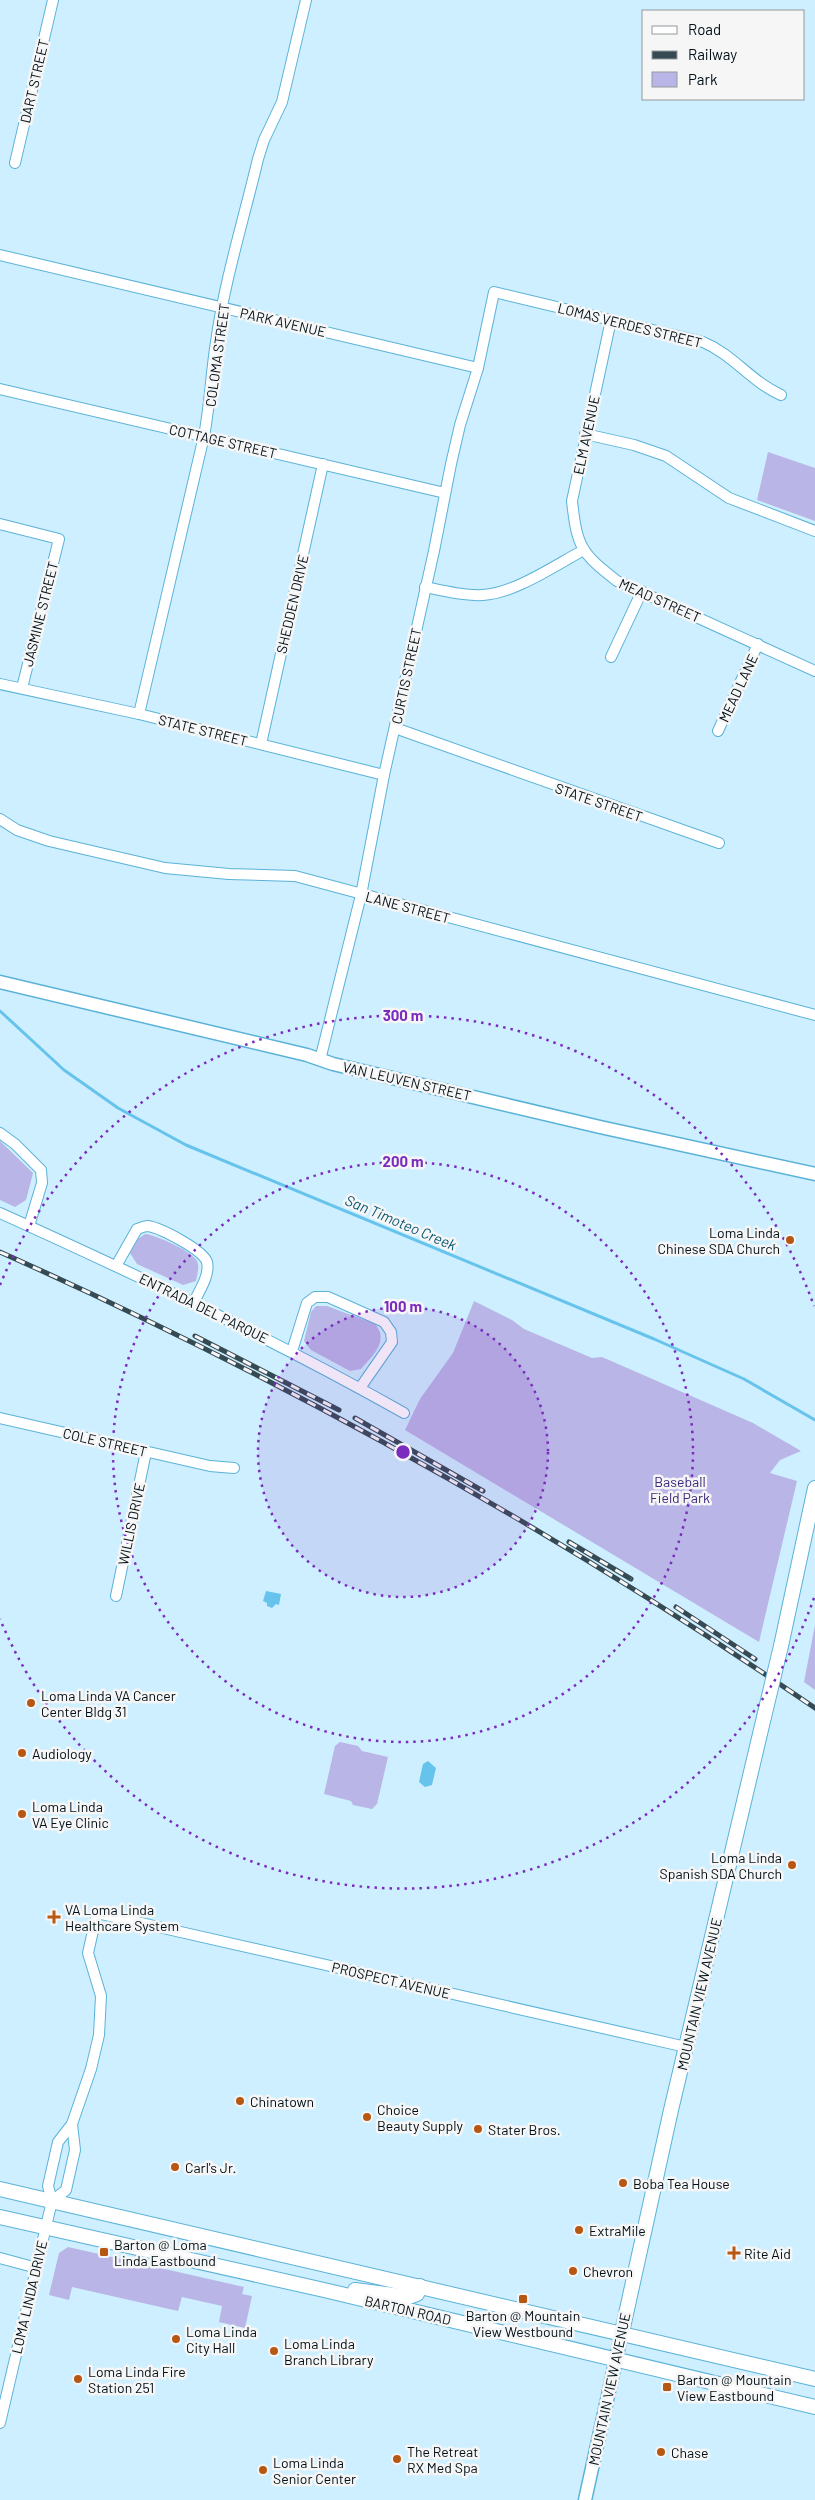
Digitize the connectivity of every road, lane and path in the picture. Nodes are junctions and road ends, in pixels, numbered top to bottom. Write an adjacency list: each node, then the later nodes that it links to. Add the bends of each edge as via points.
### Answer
1 (53, 0): 3 (street, DART STREET)
2 (306, 0): 6 (street, COLOMA STREET, via 282,102 258,159)
3 (15, 163)
4 (0, 255): 6 (street, PARK AVENUE)
5 (494, 292): 7 (street, LOMAS VERDES STREET); 8 (street, CURTIS STREET)
6 (223, 307): 8 (street, PARK AVENUE); 12 (street, COLOMA STREET)
7 (611, 320): 10 (street, LOMAS VERDES STREET, via 720,349 762,386); 11 (street, ELM AVENUE)
8 (478, 368): 14 (street, CURTIS STREET, via 460,426)
9 (0, 389): 12 (street, COTTAGE STREET)
10 (781, 395)
11 (585, 434): 16 (street, via 666,456 729,498); 17 (street, ELM AVENUE, via 572,501)
12 (204, 436): 13 (street, COTTAGE STREET); 25 (street, COLOMA STREET)
13 (324, 464): 14 (street, COTTAGE STREET); 28 (street, SHEDDEN DRIVE)
14 (445, 493): 18 (street, CURTIS STREET)
15 (0, 524): 24 (street, JASMINE STREET, via 59,539)
16 (815, 531)
17 (582, 551): 18 (street, via 507,590 484,595); 19 (street, MEAD STREET, via 617,581)
18 (426, 587): 26 (street, CURTIS STREET)
19 (642, 591): 20 (street, MEAD STREET); 21 (street)
20 (758, 644): 22 (street, MEAD STREET); 27 (street, MEAD LANE)
21 (611, 657)
22 (815, 671)
23 (0, 684): 24 (street)
24 (22, 688): 25 (street, STATE STREET)
25 (139, 714): 28 (street, STATE STREET)
26 (395, 728): 29 (street, CURTIS STREET); 31 (street, STATE STREET)
27 (718, 731)
28 (261, 744): 29 (street, STATE STREET)
29 (384, 775): 32 (street, CURTIS STREET)
30 (0, 819): 32 (street, LANE STREET, via 17,830 49,841 166,868 296,876)
31 (719, 843)
32 (361, 895): 34 (street, LANE STREET); 35 (street, CURTIS STREET)
33 (1, 982): 35 (street, VAN LEUVEN STREET)
34 (815, 1015)
35 (320, 1060): 37 (street, VAN LEUVEN STREET)
36 (0, 1133): 39 (street, via 41,1170 42,1183)
37 (815, 1174)
38 (0, 1213): 39 (street, ENTRADA DEL PARQUE)
39 (29, 1226): 40 (street, ENTRADA DEL PARQUE)
40 (116, 1266): 41 (street, ENTRADA DEL PARQUE); 41 (street, via 137,1229 146,1226 156,1229 199,1251 207,1262 207,1274)
41 (194, 1302): 42 (street, ENTRADA DEL PARQUE)
42 (292, 1351): 43 (street, ENTRADA DEL PARQUE); 43 (street, via 307,1303 315,1297 328,1297 384,1322 391,1332 392,1342)
43 (360, 1388): 44 (street, ENTRADA DEL PARQUE)
44 (404, 1412)
45 (0, 1418): 46 (street, COLE STREET)
46 (146, 1452): 47 (street, COLE STREET); 49 (street, WILLIS DRIVE)
47 (234, 1468)
48 (815, 1489): 51 (main road, MOUNTAIN VIEW AVENUE, bridge)
49 (116, 1596)
50 (97, 1913): 51 (street, PROSPECT AVENUE); 52 (street, LOMA LINDA DRIVE, via 88,1953 101,1996 99,2034)
51 (686, 2047): 61 (main road, MOUNTAIN VIEW AVENUE)
52 (72, 2124): 54 (street, LOMA LINDA DRIVE, via 58,2142 48,2186); 54 (street, LOMA LINDA DRIVE, via 75,2150 66,2190)
53 (0, 2189): 54 (main road, BARTON ROAD)
54 (52, 2201): 56 (street, LOMA LINDA DRIVE); 59 (main road, BARTON ROAD)
55 (0, 2217): 56 (main road, BARTON ROAD)
56 (45, 2228): 58 (street, LOMA LINDA DRIVE); 60 (main road, BARTON ROAD)
57 (0, 2258): 58 (street)
58 (37, 2268): 65 (street, LOMA LINDA DRIVE)
59 (420, 2286): 60 (main road, via 417,2294 409,2297); 61 (main road, BARTON ROAD)
60 (316, 2288): 62 (main road, BARTON ROAD)
61 (622, 2332): 62 (street, MOUNTAIN VIEW AVENUE); 63 (main road, BARTON ROAD)
62 (617, 2359): 64 (main road, BARTON ROAD); 66 (street, MOUNTAIN VIEW AVENUE)
63 (815, 2379)
64 (815, 2407)
65 (0, 2423)
66 (585, 2500)

